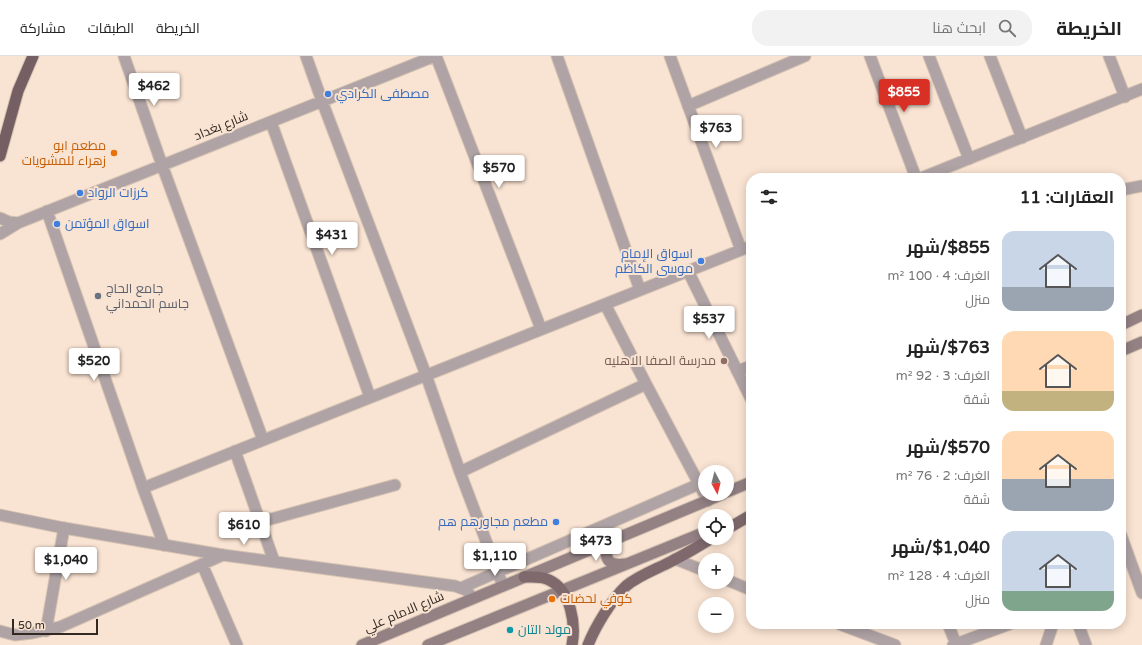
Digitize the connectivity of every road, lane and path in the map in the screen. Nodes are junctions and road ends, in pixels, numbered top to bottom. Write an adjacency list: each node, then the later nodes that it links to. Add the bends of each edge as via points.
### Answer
1 (33, 56): 18 (highway, via 18,92)
2 (124, 56): 20 (street)
3 (306, 56): 14 (street)
4 (436, 56): 14 (street, شارع بغداد); 35 (street)
5 (557, 56): 31 (street)
6 (670, 56): 15 (street)
7 (805, 56): 15 (street)
8 (870, 56): 21 (street)
9 (929, 56): 19 (street)
10 (990, 56): 17 (street)
11 (1108, 56): 13 (street)
12 (1142, 90): 13 (street)
13 (1125, 97): 17 (street)
14 (322, 101): 16 (street, شارع بغداد); 40 (street)
15 (688, 106): 29 (street)
16 (271, 122): 20 (street, شارع بغداد); 43 (street)
17 (1022, 138): 19 (street)
18 (0, 156)
19 (969, 159): 22 (street)
20 (162, 165): 25 (street, شارع بغداد); 44 (street)
21 (914, 173)
22 (934, 173)
23 (1142, 186): 24 (street)
24 (1126, 189)
25 (47, 211): 27 (street, شارع بغداد); 51 (street)
26 (0, 218): 27 (street)
27 (18, 223): 28 (street, شارع بغداد)
28 (0, 234)
29 (746, 248): 30 (street)
30 (688, 271): 31 (street); 39 (street)
31 (640, 290): 32 (street)
32 (605, 304): 35 (street); 41 (street)
33 (1142, 315): 34 (main road)
34 (1126, 323)
35 (541, 329): 40 (street)
36 (1142, 342): 37 (main road)
37 (1126, 349)
38 (746, 368): 39 (street)
39 (737, 371): 42 (street)
40 (426, 375): 43 (street); 46 (street)
41 (646, 384): 46 (street); 47 (street)
42 (746, 389)
43 (370, 397): 44 (street)
44 (263, 440): 45 (street)
45 (235, 451): 51 (street); 58 (street)
46 (460, 472): 72 (street)
47 (698, 482)
48 (698, 484): 72 (street)
49 (746, 484): 52 (main road)
50 (395, 485): 58 (street)
51 (143, 488): 63 (street)
52 (734, 489)
53 (706, 501): 62 (main road, شارع الامام علي)
54 (0, 515): 60 (street)
55 (746, 516): 57 (main road)
56 (746, 517): 59 (main road)
57 (734, 520)
58 (260, 522): 68 (street)
59 (734, 525)
60 (64, 528): 63 (street); 87 (street)
61 (698, 535): 69 (main road)
62 (619, 538): 69 (main road, via 610,545 607,558 618,565); 73 (main road, شارع الامام علي)
63 (164, 545): 66 (street)
64 (700, 545): 67 (main road)
65 (1126, 549): 79 (street)
66 (223, 555): 68 (street); 70 (street)
67 (675, 559): 71 (street); 93 (main road, via 627,585 605,613)
68 (274, 561): 76 (street)
69 (628, 563): 78 (main road)
70 (202, 564): 87 (street); 89 (street)
71 (698, 568)
72 (498, 572): 75 (street); 76 (street)
73 (524, 577): 75 (main road, شارع الامام علي); 78 (main road, via 549,580)
74 (734, 583): 77 (street)
75 (503, 586): 80 (main road, شارع الامام علي)
76 (461, 588): 80 (street)
77 (746, 588)
78 (561, 590): 91 (main road); 92 (main road, via 572,613)
79 (1142, 593)
80 (473, 598): 90 (main road, شارع الامام علي)
81 (852, 629): 94 (street)
82 (950, 629): 88 (street)
83 (996, 629): 88 (street)
84 (1051, 629): 95 (street)
85 (1080, 629): 96 (street)
86 (0, 631): 87 (street, via 15,635)
87 (46, 631)
88 (954, 644)
89 (237, 645)
90 (362, 645)
91 (428, 645)
92 (572, 645)
93 (588, 645)
94 (895, 645)
95 (1046, 645)
96 (1086, 645)

